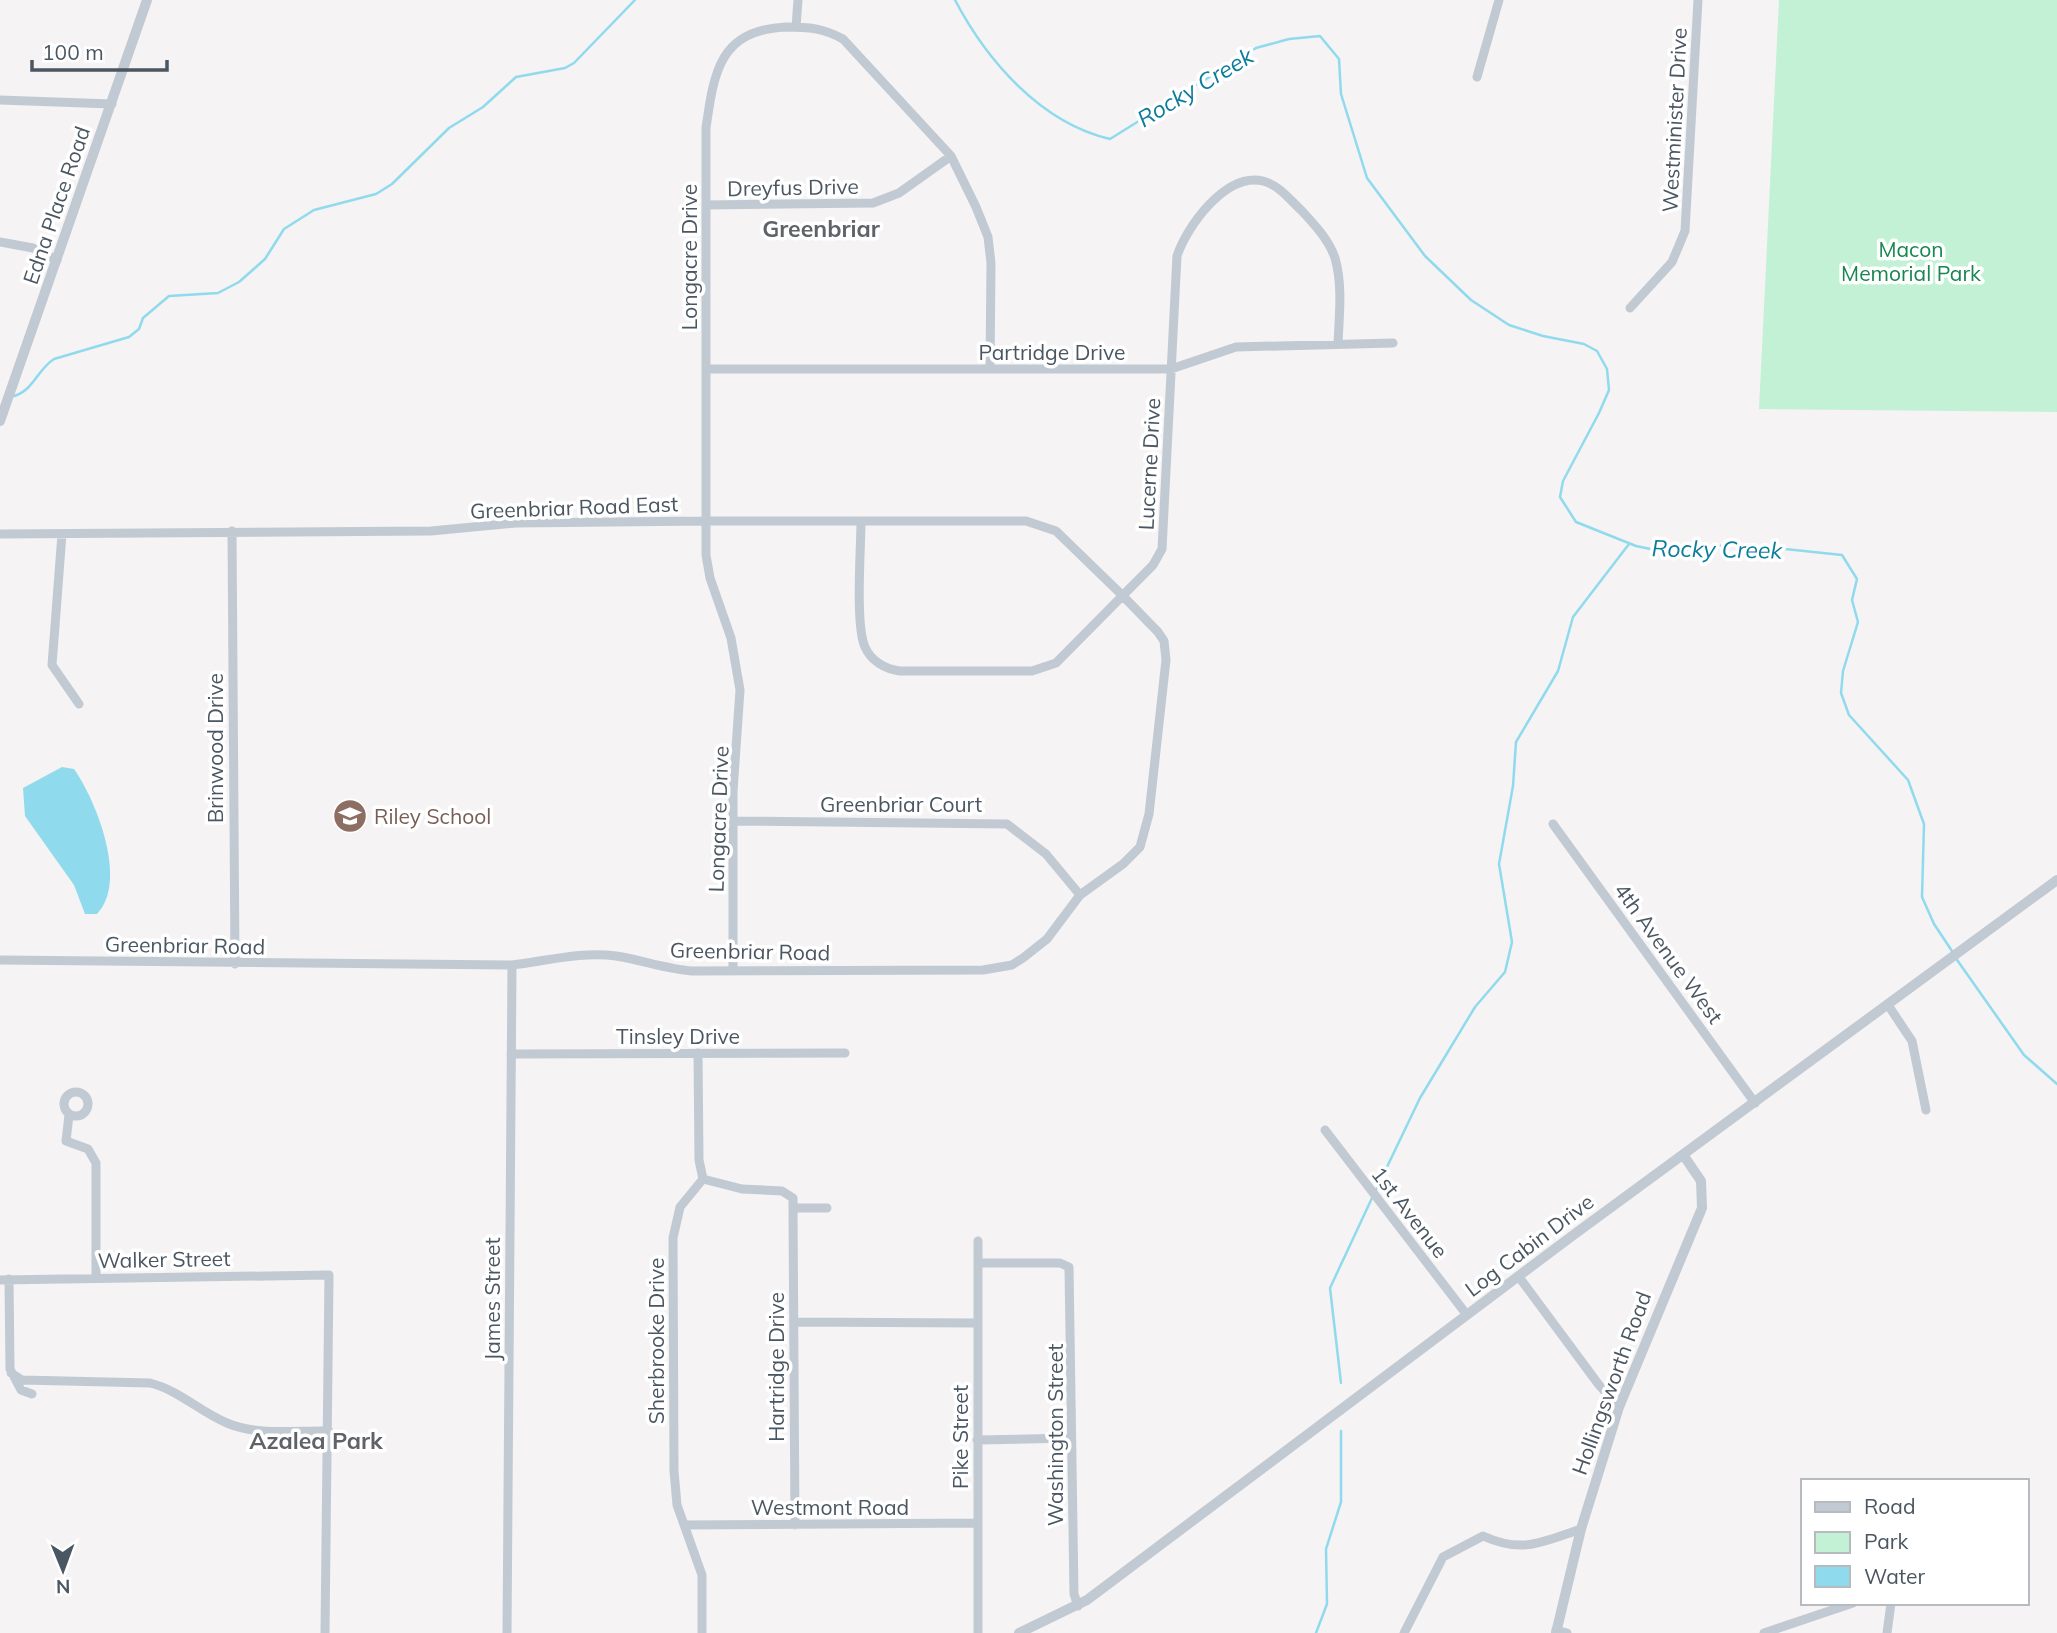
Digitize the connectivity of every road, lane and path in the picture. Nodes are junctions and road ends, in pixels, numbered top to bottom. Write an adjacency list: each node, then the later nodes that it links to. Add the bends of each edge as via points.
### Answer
1 (147, 0): 8 (street, Edna Place Road)
2 (798, 0): 5 (street)
3 (1499, 0): 6 (street)
4 (1698, 0): 13 (street, Westminister Drive, via 1687,223 1672,262)
5 (796, 27): 9 (street, Longacre Drive, via 825,29 844,38); 10 (street, Longacre Drive, via 749,32 723,57 706,128)
6 (1477, 77)
7 (0, 100): 8 (street)
8 (112, 104): 12 (street, Edna Place Road)
9 (951, 156): 10 (street, Dreyfus Drive, via 899,193 873,203); 17 (street, Longacre Drive, via 988,237)
10 (707, 205): 16 (street, Longacre Drive)
11 (0, 242): 12 (street, via 21,244)
12 (57, 260): 19 (street, Edna Place Road)
13 (1630, 307)
14 (1393, 343): 15 (street, Partridge Drive)
15 (1338, 344): 18 (street, Partridge Drive, via 1236,347); 18 (street, Lucerne Drive, via 1339,278 1327,242 1278,188 1246,180 1213,202 1184,236 1177,256)
16 (706, 369): 17 (street, Partridge Drive); 20 (street, Longacre Drive)
17 (990, 369): 18 (street, Partridge Drive)
18 (1171, 369): 25 (street, Lucerne Drive, via 1162,549 1153,565)
19 (0, 421)
20 (706, 520): 21 (street, Greenbriar Road East); 22 (street, Greenbriar Road East, via 516,523 431,531); 27 (street, Longacre Drive, via 707,568 739,672)
21 (861, 521): 25 (street, Greenbriar Road East, via 1026,521 1042,525 1056,531); 25 (street, Lucerne Drive, via 862,636 873,658 891,670 1032,671 1047,667)
22 (232, 531): 24 (street, Greenbriar Road East); 32 (street, Brinwood Drive)
23 (0, 534): 24 (street, Greenbriar Road East)
24 (62, 534): 26 (street, via 51,666)
25 (1122, 595): 30 (street, Greenbriar Road, via 1158,632 1166,649 1149,814 1140,847)
26 (79, 704)
27 (733, 821): 30 (street, Greenbriar Court, via 1007,824 1046,854); 34 (street, Longacre Drive)
28 (1553, 824): 39 (street, 4th Avenue West)
29 (2057, 880): 35 (street, Log Cabin Drive)
30 (1080, 895): 34 (street, Greenbriar Road, via 1047,939 1012,965 983,970)
31 (0, 960): 32 (street, Greenbriar Road)
32 (235, 964): 33 (street, Greenbriar Road)
33 (512, 965): 34 (street, Greenbriar Road, via 594,955 618,956 666,969); 38 (street, James Street)
34 (733, 970)
35 (1888, 1004): 39 (street, Log Cabin Drive); 40 (street, via 1912,1041)
36 (698, 1053): 37 (street, Tinsley Drive); 38 (street, Tinsley Drive); 44 (street)
37 (845, 1053)
38 (512, 1054): 70 (street, James Street)
39 (1755, 1104): 43 (street, Log Cabin Drive)
40 (1926, 1110)
41 (69, 1115): 50 (street, via 66,1141 88,1149 96,1163)
42 (1325, 1130): 52 (street, 1st Avenue)
43 (1684, 1156): 49 (street, Log Cabin Drive); 57 (street, Hollingsworth Road, via 1701,1181 1702,1209)
44 (703, 1179): 45 (street, via 742,1189 782,1191 793,1198); 62 (street, Sherbrooke Drive, via 680,1207 673,1238 674,1471)
45 (793, 1208): 46 (street); 53 (street, Hartridge Drive)
46 (827, 1208)
47 (978, 1241): 48 (street, Pike Street)
48 (978, 1263): 54 (street, Pike Street); 59 (street, Washington Street, via 1066,1264 1070,1272)
49 (1519, 1277): 52 (street, Log Cabin Drive); 57 (street)
50 (96, 1278): 51 (street, Walker Street); 58 (street, Walker Street, via 329,1275)
51 (5, 1279): 55 (street)
52 (1467, 1315): 67 (street, Log Cabin Drive)
53 (793, 1322): 54 (street); 63 (street, Hartridge Drive)
54 (977, 1323): 60 (street, Pike Street)
55 (11, 1373): 56 (street, via 21,1390); 58 (street, via 18,1380 150,1383 244,1429)
56 (32, 1394)
57 (1619, 1407): 64 (street, Hollingsworth Road)
58 (329, 1431): 69 (street)
59 (1071, 1438): 60 (street); 67 (street, Washington Street, via 1073,1594)
60 (977, 1440): 61 (street, Pike Street)
61 (977, 1523): 63 (street, Westmont Road); 72 (street, Pike Street)
62 (684, 1525): 63 (street, Westmont Road); 71 (street, Sherbrooke Drive, via 702,1575)
63 (794, 1525)
64 (1581, 1529): 68 (street, Hollingsworth Road); 74 (street, via 1516,1547 1483,1536 1443,1557)
65 (1847, 1605): 75 (street)
66 (1891, 1605): 76 (street)
67 (1078, 1606): 73 (street, Log Cabin Drive)
68 (1560, 1632)
69 (326, 1633)
70 (507, 1633)
71 (702, 1633)
72 (978, 1633)
73 (1019, 1633)
74 (1404, 1633)
75 (1764, 1633)
76 (1887, 1633)

